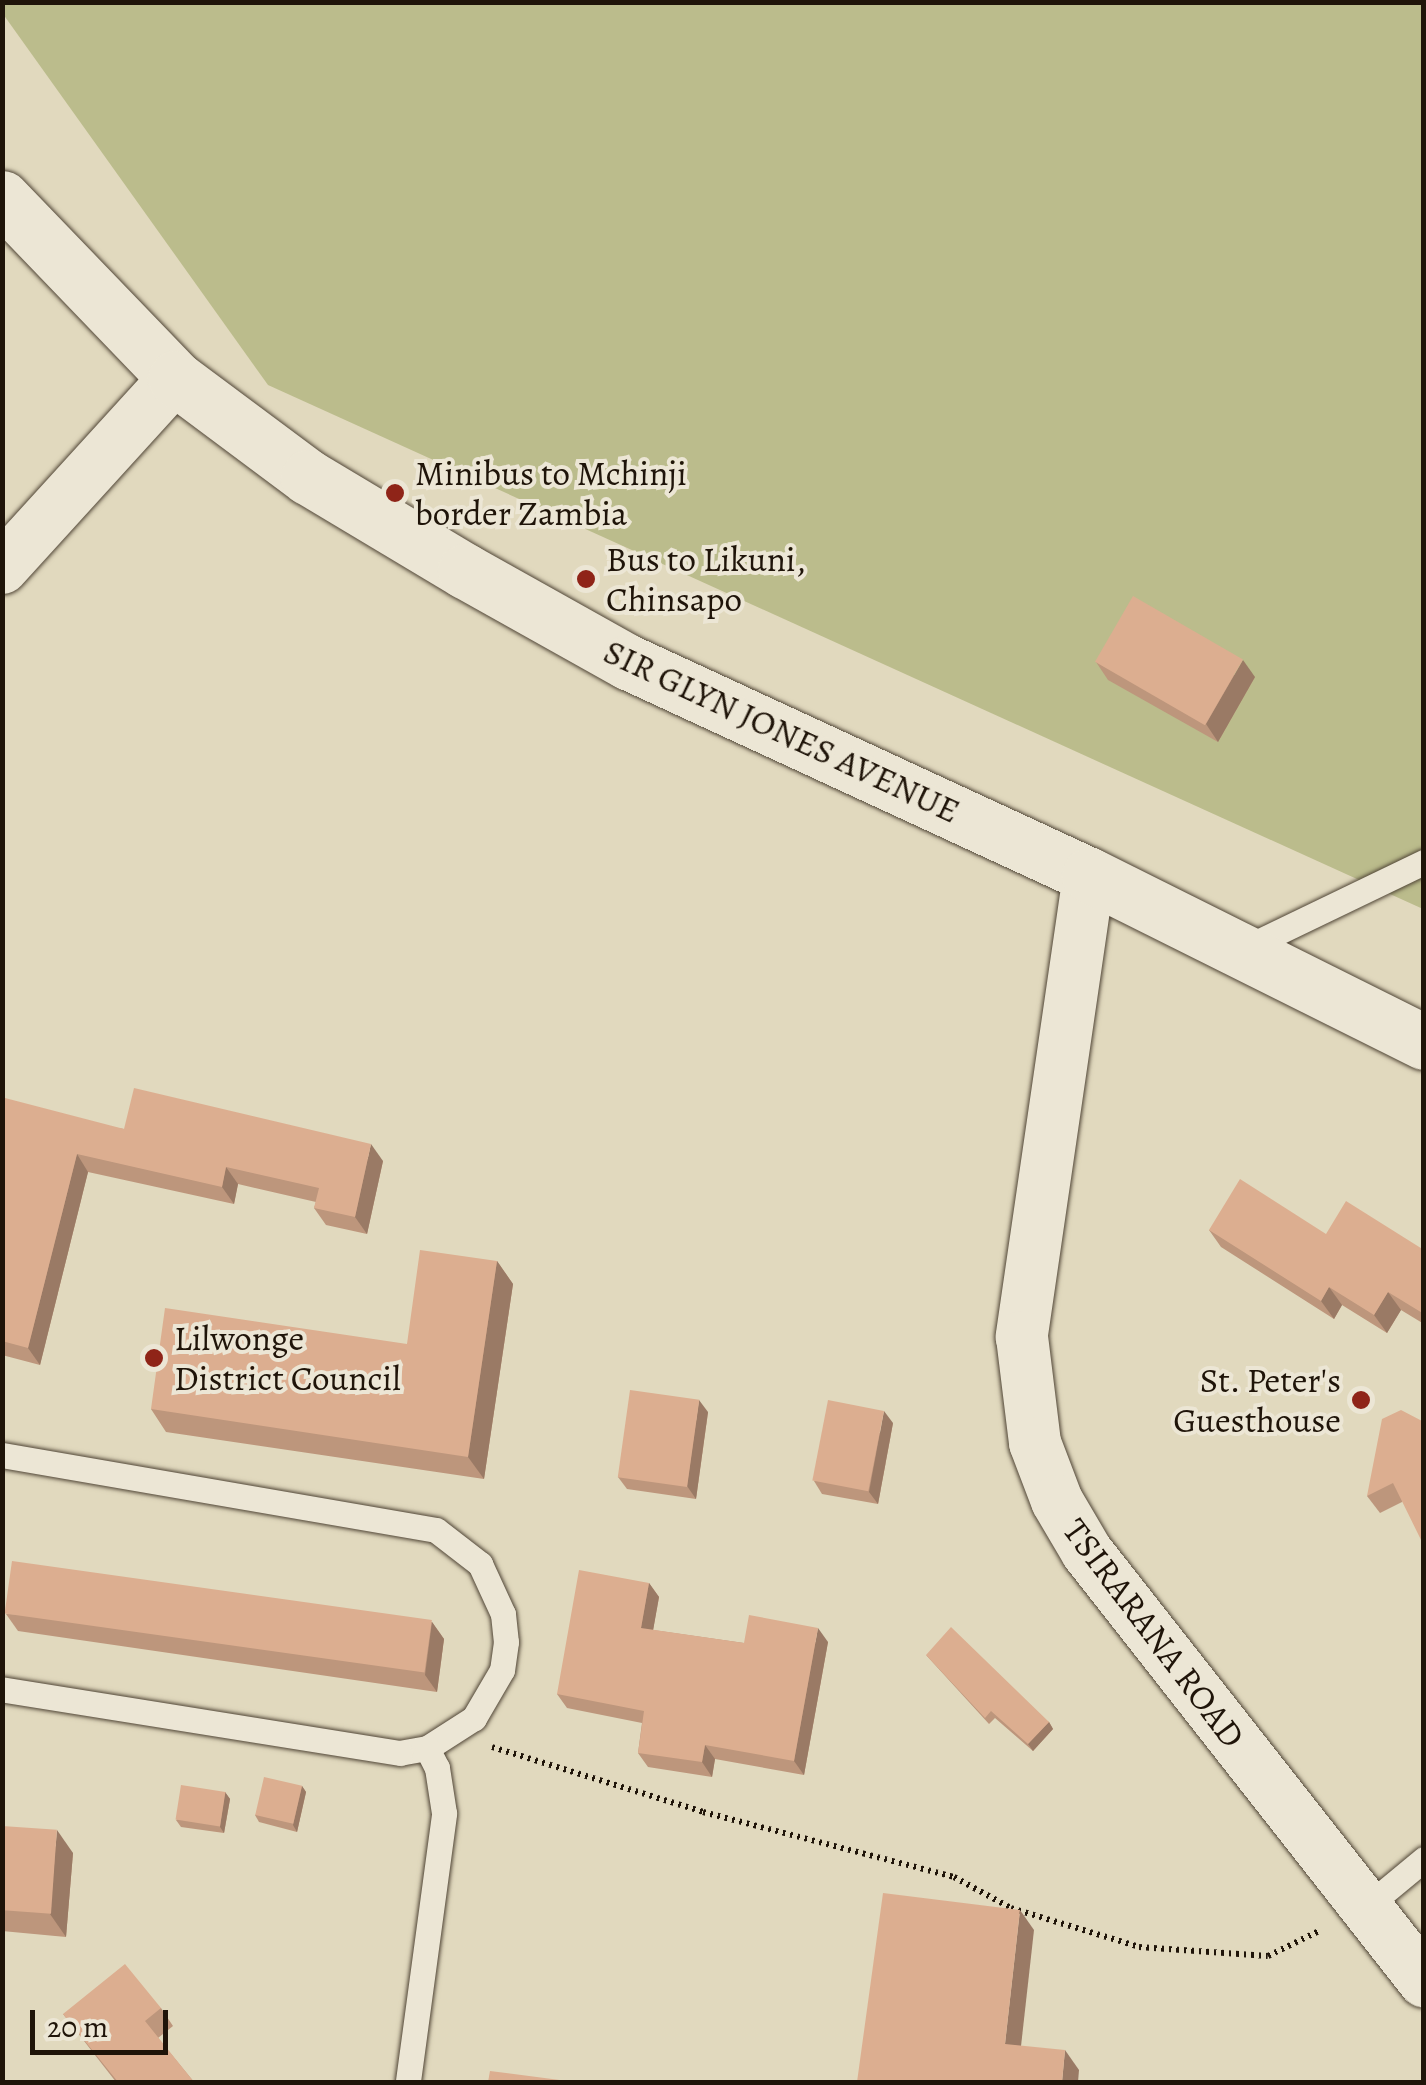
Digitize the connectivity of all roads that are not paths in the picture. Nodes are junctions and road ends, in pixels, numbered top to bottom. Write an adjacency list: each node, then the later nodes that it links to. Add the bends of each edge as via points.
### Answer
1 (2, 198): 2 (main road, SIR GLYN JONES AVENUE)
2 (175, 378): 3 (street); 5 (main road, SIR GLYN JONES AVENUE, via 308,477 628,662)
3 (2, 568)
4 (1424, 862): 6 (lane)
5 (1089, 875): 6 (main road, SIR GLYN JONES AVENUE); 12 (street, TSIRARANA ROAD, via 1022,1336 1035,1443 1057,1501 1087,1552)
6 (1242, 950): 7 (main road, SIR GLYN JONES AVENUE)
7 (1424, 1042)
8 (2, 1454): 10 (lane, via 408,1522 460,1544 494,1588 506,1642 490,1696 452,1736)
9 (2, 1689): 10 (lane, via 373,1752)
10 (427, 1748): 14 (lane, via 444,1813)
11 (1424, 1858): 12 (lane)
12 (1365, 1908): 13 (street, TSIRARANA ROAD)
13 (1424, 1981)
14 (408, 2081)

